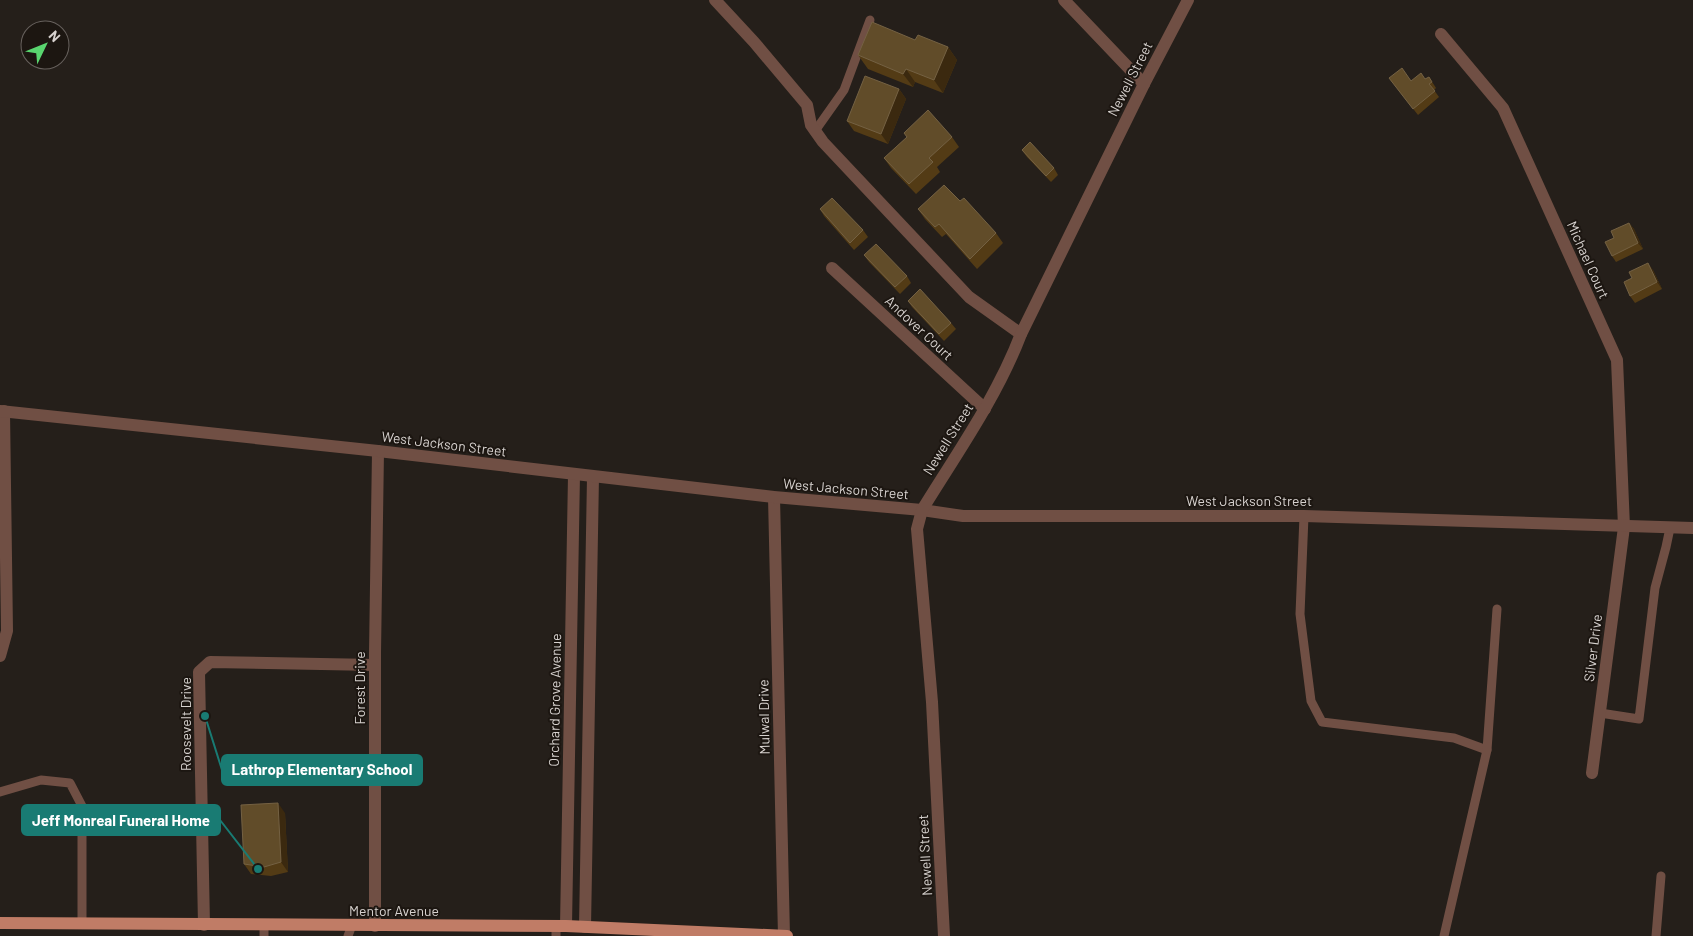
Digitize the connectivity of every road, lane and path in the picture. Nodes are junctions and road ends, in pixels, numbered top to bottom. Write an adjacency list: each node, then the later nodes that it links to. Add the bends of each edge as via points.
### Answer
1 (715, 0): 7 (street, via 807,105)
2 (1064, 0): 6 (street)
3 (1188, 0): 6 (street, Newell Street)
4 (870, 20): 7 (lane, via 844,90)
5 (1441, 34): 18 (street, Michael Court, via 1503,108 1617,360)
6 (1144, 84): 9 (street, Newell Street)
7 (815, 130): 9 (street, via 969,297)
8 (832, 268): 10 (street, Andover Court)
9 (1021, 334): 10 (street, Newell Street)
10 (985, 409): 16 (street, Newell Street)
11 (2, 411): 12 (street, West Jackson Street); 22 (street, via 7,631)
12 (378, 451): 13 (street, West Jackson Street); 23 (street, Forest Drive)
13 (574, 475): 14 (street, West Jackson Street); 34 (street, Orchard Grove Avenue)
14 (593, 477): 15 (street, West Jackson Street); 33 (street)
15 (774, 497): 16 (street, West Jackson Street); 38 (street, Mulwal Drive)
16 (922, 510): 17 (street, West Jackson Street, via 963,516); 39 (street, Newell Street, via 917,528 932,702)
17 (1304, 516): 18 (street, West Jackson Street); 25 (lane, via 1300,614 1311,701 1322,722 1454,738)
18 (1624, 527): 19 (street, West Jackson Street); 24 (street, Silver Drive)
19 (1670, 528): 20 (street, West Jackson Street); 24 (lane, via 1655,588 1639,719)
20 (1693, 528)
21 (1497, 608): 25 (lane)
22 (0, 656)
23 (375, 665): 31 (street, Roosevelt Drive, via 210,662 200,672); 32 (street, Forest Drive)
24 (1600, 713): 26 (street, Silver Drive)
25 (1486, 750): 40 (lane)
26 (1592, 773)
27 (0, 792): 30 (lane, via 41,780 70,783 82,806)
28 (1661, 876): 41 (lane)
29 (0, 923): 30 (main road, Mentor Avenue)
30 (82, 924): 31 (main road, Mentor Avenue)
31 (204, 925): 35 (main road, Mentor Avenue)
32 (375, 926): 34 (main road, Mentor Avenue); 36 (main road, Mentor Avenue)
33 (585, 927): 34 (main road, Mentor Avenue); 37 (main road, Mentor Avenue)
34 (559, 929)
35 (264, 931): 36 (main road, Mentor Avenue)
36 (350, 931)
37 (682, 934): 38 (main road, Mentor Avenue)
38 (786, 936)
39 (944, 936)
40 (1444, 936)
41 (1656, 936)

